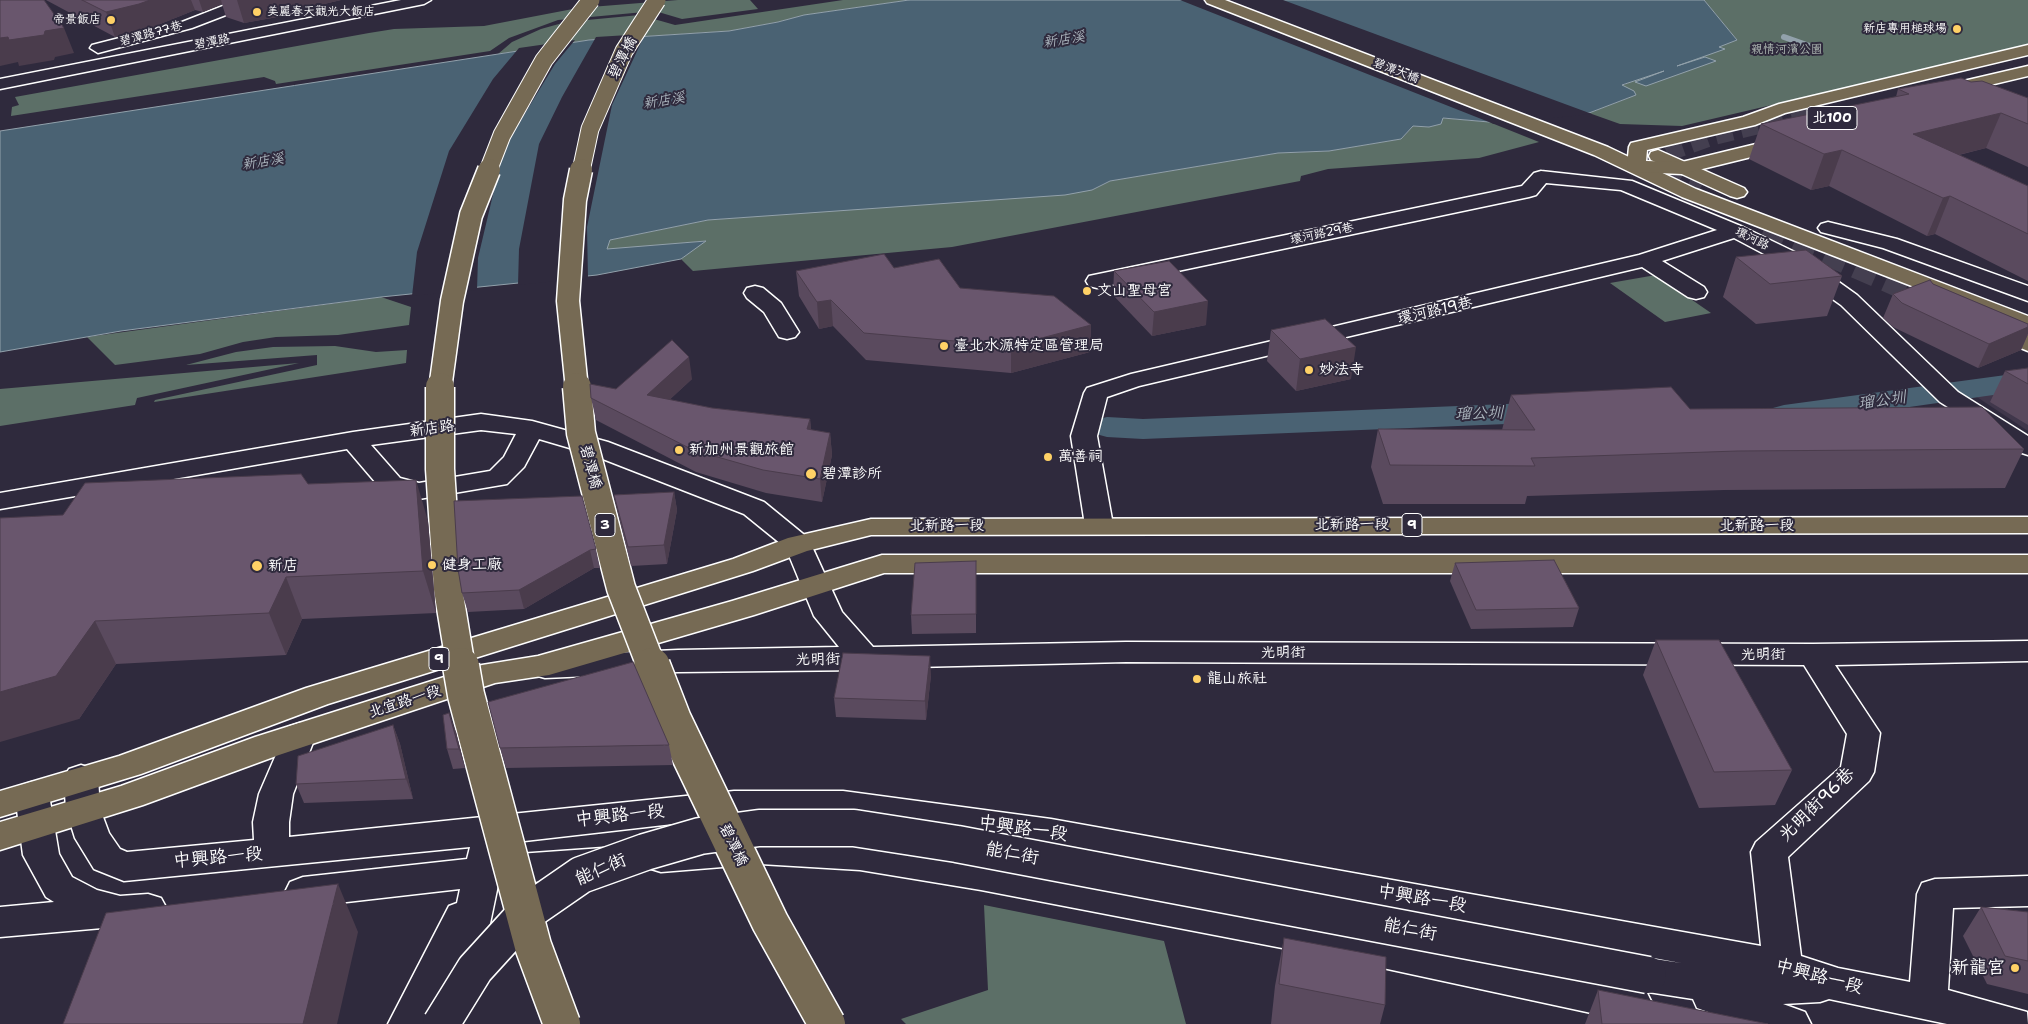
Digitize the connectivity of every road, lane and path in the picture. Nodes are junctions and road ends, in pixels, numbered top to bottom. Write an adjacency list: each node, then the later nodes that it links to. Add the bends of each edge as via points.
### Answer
1 (252, 0): 11 (street, 碧潭路77巷, via 187,25 64,58)
2 (404, 0): 11 (street, 碧潭路)
3 (424, 0): 14 (street, 碧潭路)
4 (591, 0): 64 (main road, bridge, via 544,60 502,135 471,215 452,300 440,384 440,469 448,589 466,695 533,946)
5 (657, 0): 65 (main road, 碧潭橋 / 3, bridge, via 624,51 590,129 575,200 568,301 581,433 621,588 673,720 770,922)
6 (1212, 0): 17 (main road, 碧潭大橋, via 1580,143)
7 (1253, 0): 8 (main road, 碧潭大橋)
8 (1372, 45)
9 (2028, 50): 17 (main road, 北100, via 1779,109 1749,121)
10 (2028, 62): 16 (main road)
11 (52, 69): 13 (street, 碧潭路)
12 (2028, 71): 15 (main road, via 1935,100 1960,103)
13 (0, 78)
14 (0, 84)
15 (2028, 84)
16 (1824, 109)
17 (1632, 151): 18 (main road); 19 (main road); 20 (street); 29 (main road, via 1689,193)
18 (1663, 159): 19 (main road); 19 (main road, 北100, via 1802,132)
19 (1682, 168): 21 (main road)
20 (1541, 177): 22 (street, 環河路, via 1625,185); 24 (street, 環河路29巷, via 1529,190)
21 (1828, 228): 27 (street, via 1890,243); 29 (main road)
22 (1736, 231): 23 (street, 環河路19巷); 34 (street, 環河路, via 1793,260 1849,300 1950,397)
23 (1645, 260): 25 (street); 36 (street, 環河路19巷, via 1131,381 1096,393 1086,428)
24 (1097, 281)
25 (1696, 292)
26 (755, 293): 30 (street, via 773,308)
27 (2028, 294)
28 (1932, 301): 31 (main road)
29 (2023, 319)
30 (787, 332)
31 (2028, 344)
32 (532, 429): 33 (street, 新店路, via 480,422); 33 (street, via 515,461 498,478 419,491 391,484); 38 (street, 新店路, via 600,448 754,508)
33 (354, 440): 35 (street, 新店路)
34 (2028, 447)
35 (0, 501)
36 (1099, 525): 37 (main road, 北新路一段 / 9); 38 (main road, 北新路一段 / 9, via 871,527)
37 (2028, 525)
38 (798, 544): 40 (street, 新店路); 46 (main road, 北宜路一段 / 9, via 734,568 317,696 129,765)
39 (2028, 564): 40 (main road, 9, via 882,564)
40 (814, 585): 43 (street, 新店路, via 829,616); 44 (main road, 北宜路一段 / 9)
41 (2028, 651): 42 (street, 光明街)
42 (1813, 655): 43 (street, 光明街, via 1126,652); 57 (street, 光明街96巷, via 1864,733 1857,772 1768,852)
43 (866, 659): 44 (street, 光明街, via 678,661)
44 (538, 667): 45 (main road, 北宜路一段 / 9, via 493,673)
45 (300, 735): 46 (main road, 北宜路一段 / 9, via 130,796); 50 (street, via 276,794 271,822)
46 (82, 794): 47 (main road, 北宜路一段 / 9); 50 (street, 中興路一段, via 93,838 104,856 124,867)
47 (22, 808): 49 (main road, 北宜路一段 / 9); 55 (street, via 41,855 59,887 89,904)
48 (492, 830): 50 (street, 中興路一段); 51 (street); 57 (street, 中興路一段, via 734,804 843,804 1052,833)
49 (0, 836)
50 (272, 854)
51 (480, 881): 53 (street); 61 (street); 63 (street); 66 (street, via 760,850 860,856 1346,944)
52 (2028, 891): 60 (street, via 1935,894)
53 (267, 896)
54 (183, 905): 55 (street)
55 (127, 911): 56 (street)
56 (0, 922)
57 (1783, 966): 59 (street, 中興路一段)
58 (1648, 975): 59 (street, via 1739,989); 62 (street, 能仁街, bridge, via 957,844 854,828 759,828 700,836 581,876 526,913 475,969); 67 (street)
59 (1838, 985): 60 (street, 中興路一段)
60 (1928, 1002): 68 (street, 中興路一段)
61 (408, 1024)
62 (442, 1024)
63 (448, 1024)
64 (562, 1024)
65 (827, 1024)
66 (1721, 1024)
67 (1792, 1024)
68 (2013, 1024)

